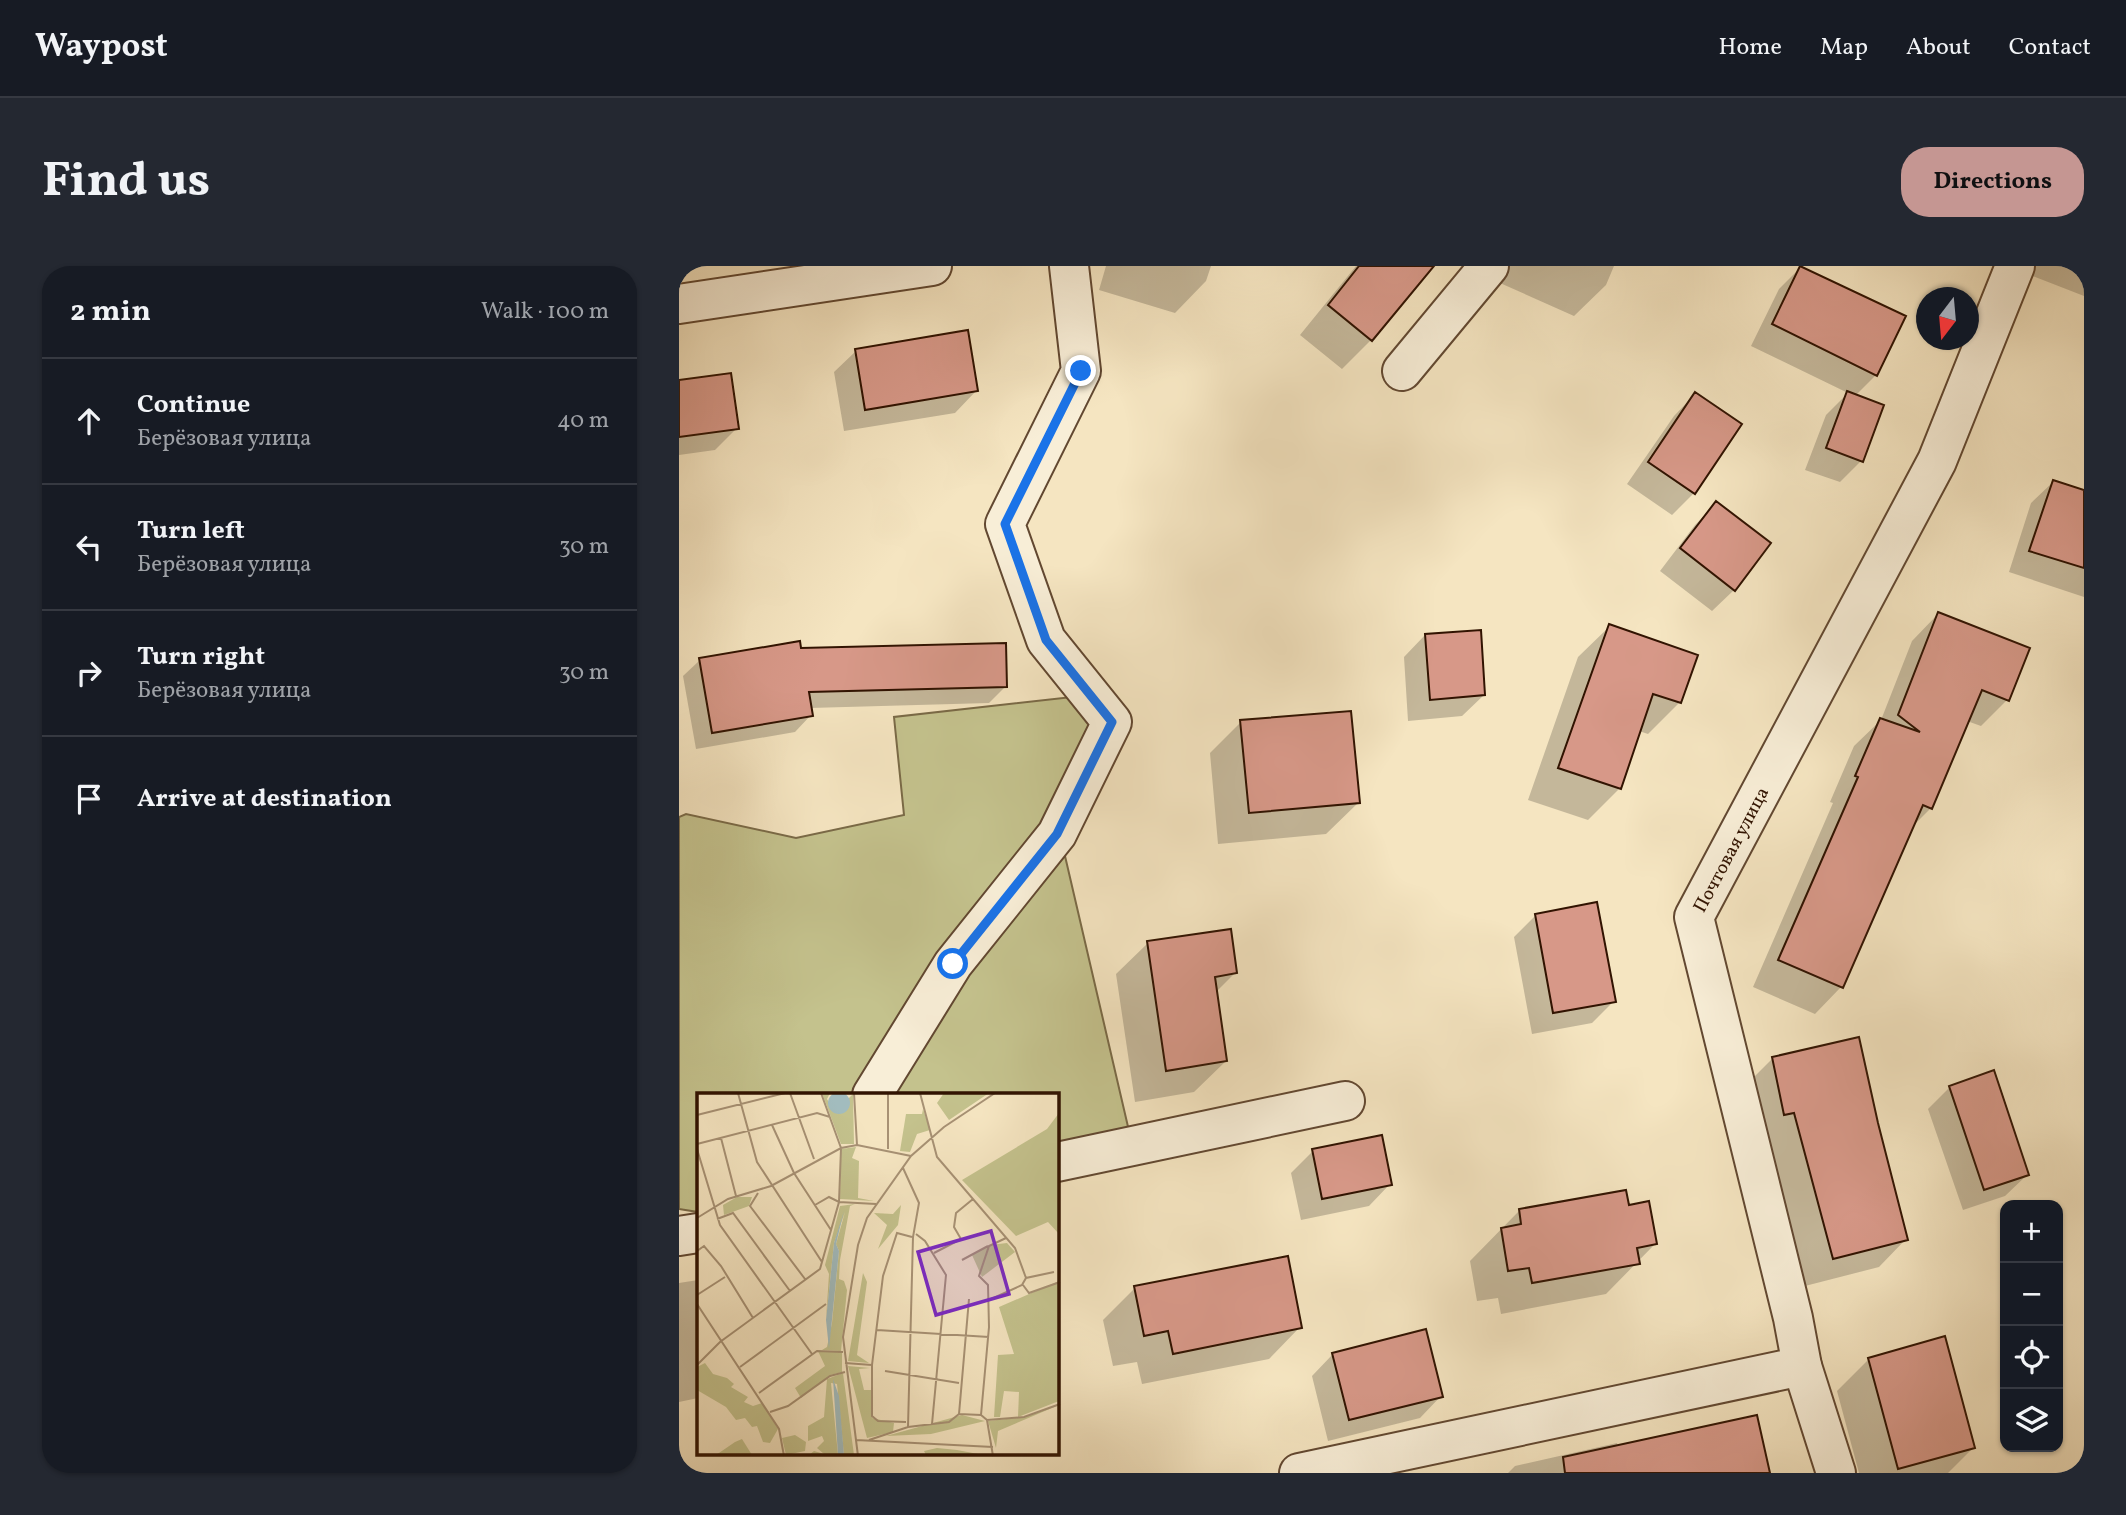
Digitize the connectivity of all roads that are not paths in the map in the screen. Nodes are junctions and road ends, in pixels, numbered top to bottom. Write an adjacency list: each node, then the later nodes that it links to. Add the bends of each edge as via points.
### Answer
1 (932, 266): 5 (street)
2 (1069, 266): 7 (street, via 1081,371 1005,524 1046,640 1112,722 1057,834 953,964)
3 (1489, 266): 6 (street)
4 (2015, 266): 12 (street, Почтовая улица, via 1937,461 1694,917)
5 (679, 304)
6 (1402, 371)
7 (873, 1093)
8 (1345, 1101): 9 (street)
9 (1059, 1162)
10 (697, 1233): 11 (street)
11 (679, 1236)
12 (1802, 1366): 13 (street); 14 (street, Почтовая улица)
13 (1299, 1473)
14 (1836, 1473)

